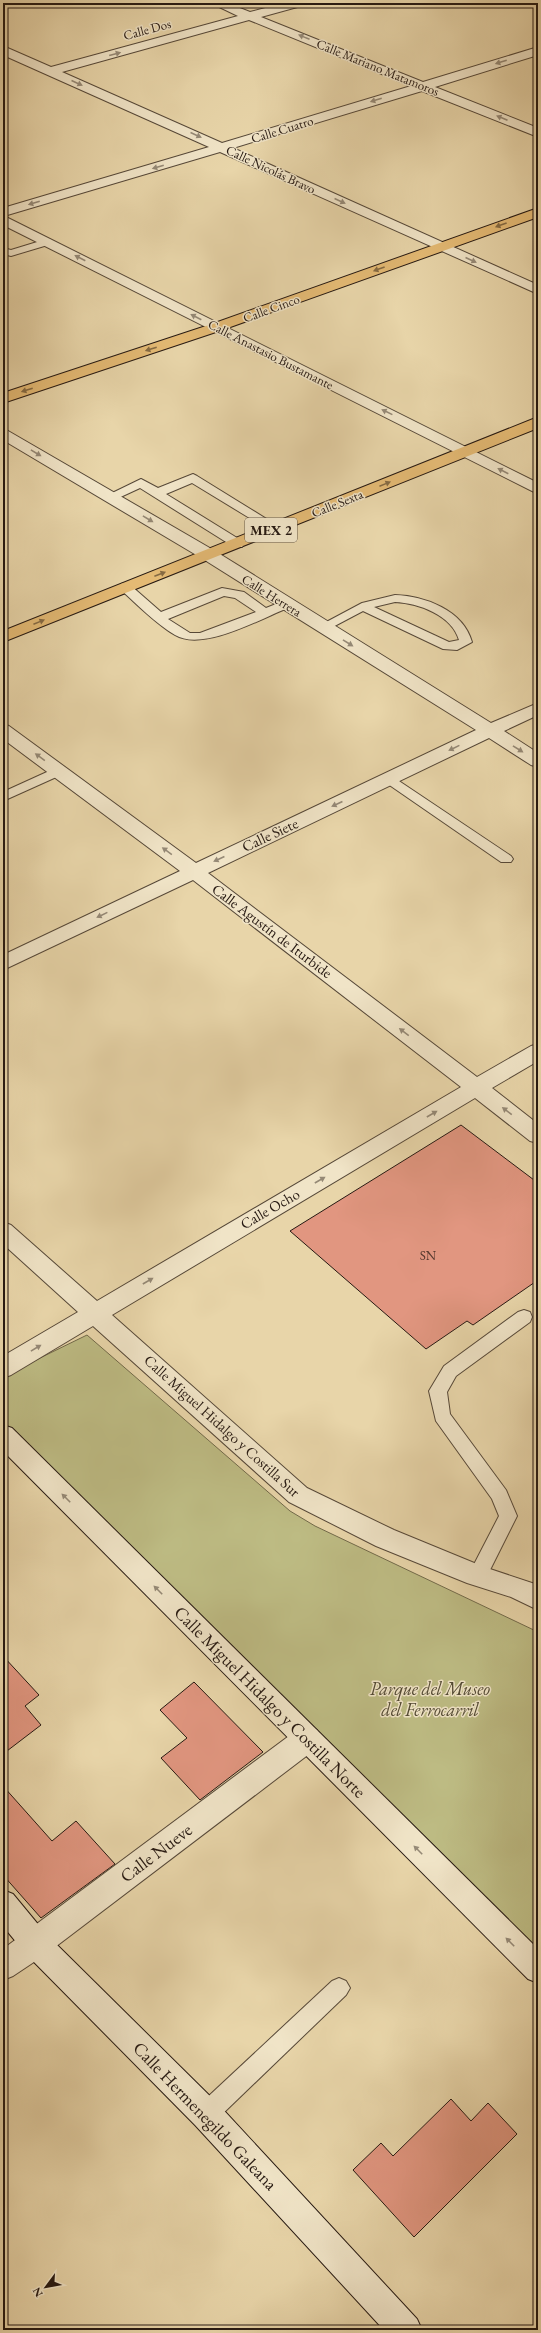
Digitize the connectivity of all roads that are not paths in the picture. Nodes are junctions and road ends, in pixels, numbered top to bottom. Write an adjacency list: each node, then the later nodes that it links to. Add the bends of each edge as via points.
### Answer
1 (217, 3): 5 (street, Calle Mariano Matamoros)
2 (297, 3): 5 (street, Calle Dos)
3 (534, 3): 4 (street)
4 (538, 4)
5 (253, 16): 8 (street, Calle Dos, one-way to 5); 9 (street, Calle Mariano Matamoros, one-way to 5)
6 (3, 50): 8 (street, Calle Nicolás Bravo)
7 (538, 51): 9 (street, Calle Cuatro, one-way to 9)
8 (50, 71): 11 (street, Calle Nicolás Bravo, one-way to 11)
9 (424, 86): 10 (street, Calle Mariano Matamoros, one-way to 9); 11 (street, Calle Cuatro, one-way to 11)
10 (538, 133)
11 (224, 148): 12 (street, Calle Cuatro, one-way to 12); 16 (street, Calle Nicolás Bravo, one-way to 16)
12 (3, 212)
13 (538, 212): 16 (main road, Calle Cinco, one-way to 16)
14 (3, 220): 15 (street, Calle Anastasio Bustamante)
15 (47, 242): 17 (lane, via 11,253); 19 (street, Calle Anastasio Bustamante, one-way to 15)
16 (440, 247): 18 (street, Calle Nicolás Bravo, one-way to 18); 19 (main road, Calle Cinco, one-way to 19)
17 (3, 251)
18 (538, 290)
19 (217, 327): 20 (main road, Calle Cinco, one-way to 20); 23 (street, Calle Anastasio Bustamante, one-way to 19)
20 (3, 398)
21 (538, 422): 23 (main road, Calle Sexta / MEX 2)
22 (3, 433): 26 (street, Calle Herrera, one-way to 26)
23 (466, 451): 24 (street, Calle Anastasio Bustamante, one-way to 23); 27 (main road, Calle Sexta / MEX 2, one-way to 23)
24 (538, 489)
25 (158, 493): 26 (lane, via 141,483); 27 (lane, via 193,478); 28 (lane)
26 (110, 497): 29 (street, Calle Herrera, one-way to 29)
27 (274, 528): 28 (main road, Calle Sexta / MEX 2)
28 (238, 544): 29 (main road, Calle Sexta / MEX 2)
29 (209, 555): 30 (main road, Calle Sexta / MEX 2, one-way to 29); 31 (street, Calle Herrera)
30 (125, 587): 34 (lane); 36 (main road, Calle Sexta / MEX 2, one-way to 30)
31 (286, 604): 33 (lane); 35 (street, Calle Herrera)
32 (364, 607): 32 (lane, via 391,598 415,600 452,619 464,632 466,642 458,646 447,646); 35 (lane)
33 (264, 612): 34 (lane, via 208,636 196,637 185,635); 34 (lane, via 239,594 230,591)
34 (161, 617)
35 (323, 627): 39 (street, Calle Herrera, one-way to 39)
36 (3, 637)
37 (538, 708): 39 (street, Calle Siete)
38 (3, 730): 41 (street, Calle Agustín de Iturbide, one-way to 38)
39 (489, 731): 40 (street, Calle Herrera, one-way to 40); 42 (street, Calle Siete, one-way to 42)
40 (538, 761)
41 (58, 770): 43 (lane); 45 (street, Calle Agustín de Iturbide, one-way to 41)
42 (390, 779): 44 (lane); 45 (street, Calle Siete, one-way to 45)
43 (3, 797)
44 (506, 859)
45 (193, 871): 46 (street, Calle Siete, one-way to 46); 48 (street, Calle Agustín de Iturbide, one-way to 45)
46 (3, 963)
47 (538, 1052): 48 (street, Calle Ocho)
48 (477, 1088): 49 (street, Calle Agustín de Iturbide, one-way to 48); 51 (street, Calle Ocho, one-way to 48)
49 (538, 1135)
50 (3, 1232): 51 (street, Calle Miguel Hidalgo y Costilla Sur)
51 (95, 1312): 53 (street, Calle Ocho, one-way to 51); 55 (street, Calle Miguel Hidalgo y Costilla Sur, via 298,1495 323,1510)
52 (524, 1317): 55 (lane, via 450,1371 438,1391 442,1416 500,1495 508,1516)
53 (3, 1368)
54 (3, 1435): 57 (street, Calle Miguel Hidalgo y Costilla Norte, one-way to 54)
55 (478, 1576): 56 (street, Calle Miguel Hidalgo y Costilla Sur)
56 (535, 1592)
57 (307, 1739): 59 (street, Calle Nueve); 61 (street, Calle Miguel Hidalgo y Costilla Norte, one-way to 57)
58 (3, 1904): 59 (street, Calle Hermenegildo Galeana)
59 (36, 1944): 60 (street, Calle Nueve); 63 (street, Calle Hermenegildo Galeana)
60 (3, 1966)
61 (538, 1969)
62 (339, 1988): 63 (lane)
63 (206, 2114): 64 (street, Calle Hermenegildo Galeana)
64 (406, 2330)

